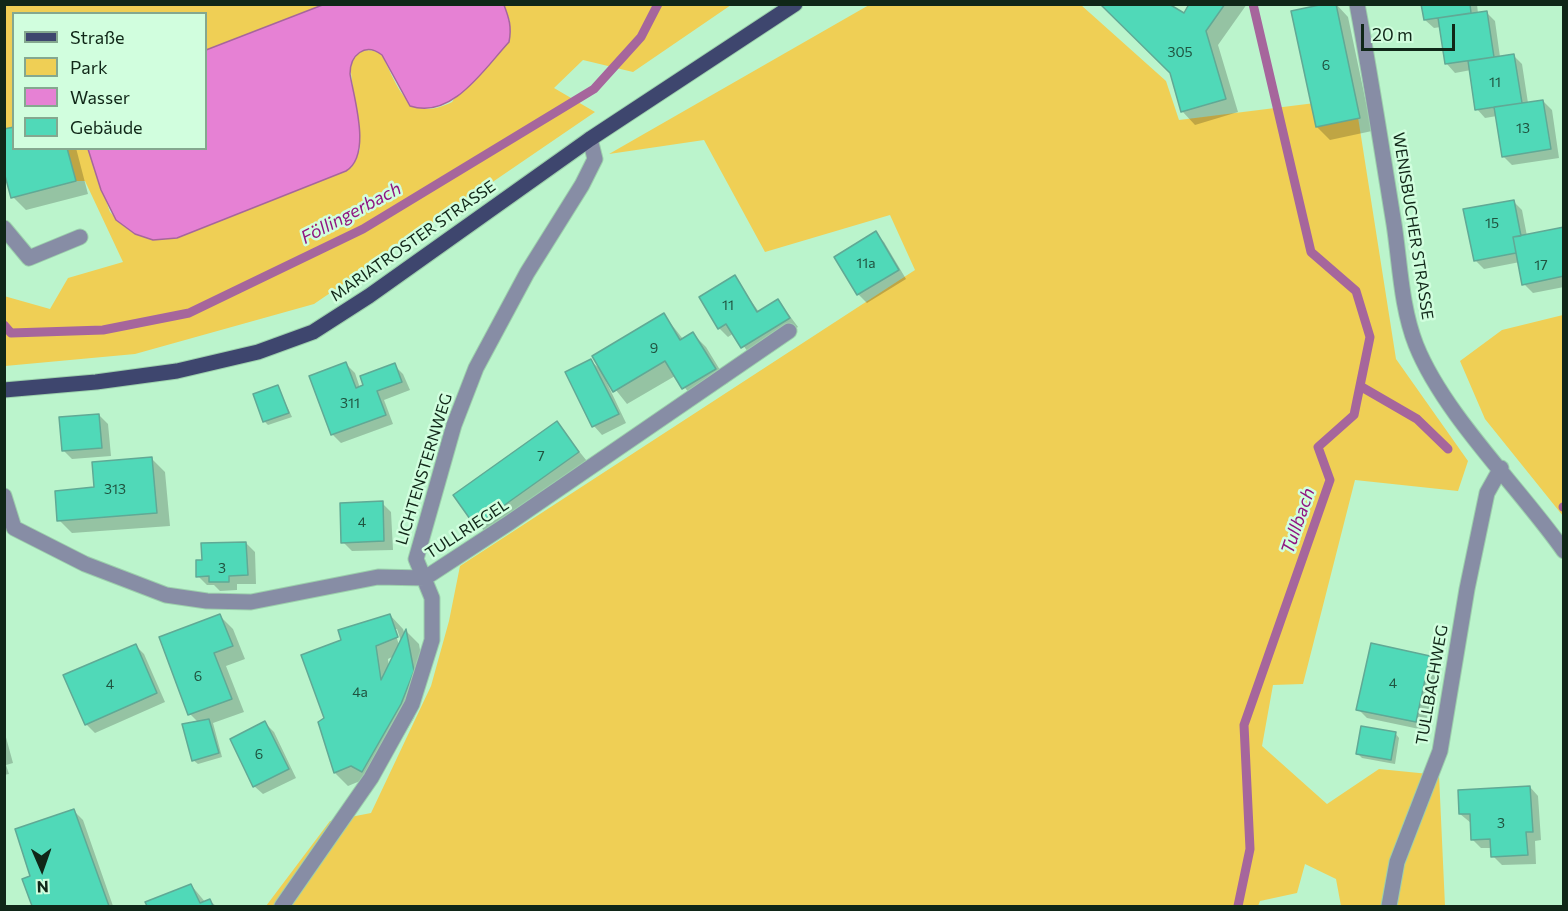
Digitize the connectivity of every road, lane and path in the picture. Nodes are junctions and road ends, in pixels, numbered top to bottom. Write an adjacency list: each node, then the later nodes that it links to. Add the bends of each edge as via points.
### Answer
1 (795, 4): 3 (main road, MARIATROSTER STRASSE)
2 (1357, 4): 8 (street, WENISBUCHER STRASSE, via 1415,344 1458,416)
3 (590, 139): 7 (main road, MARIATROSTER STRASSE, via 313,332 258,352 177,371); 11 (street, LICHTENSTERNWEG, via 595,159 528,273 463,397 416,559)
4 (4, 228): 5 (street, via 29,258)
5 (81, 237)
6 (789, 331): 11 (street, TULLRIEGEL, via 510,524)
7 (4, 390)
8 (1501, 468): 10 (street, WENISBUCHER STRASSE); 13 (street, TULLBACHWEG, via 1487,493 1440,751 1397,862)
9 (4, 496): 11 (street, TULLRIEGEL, via 14,528 86,564 166,596 251,602 378,577)
10 (1563, 551)
11 (425, 578): 12 (street, LICHTENSTERNWEG, via 432,598 432,640 412,704 371,778)
12 (282, 906)
13 (1389, 906)

